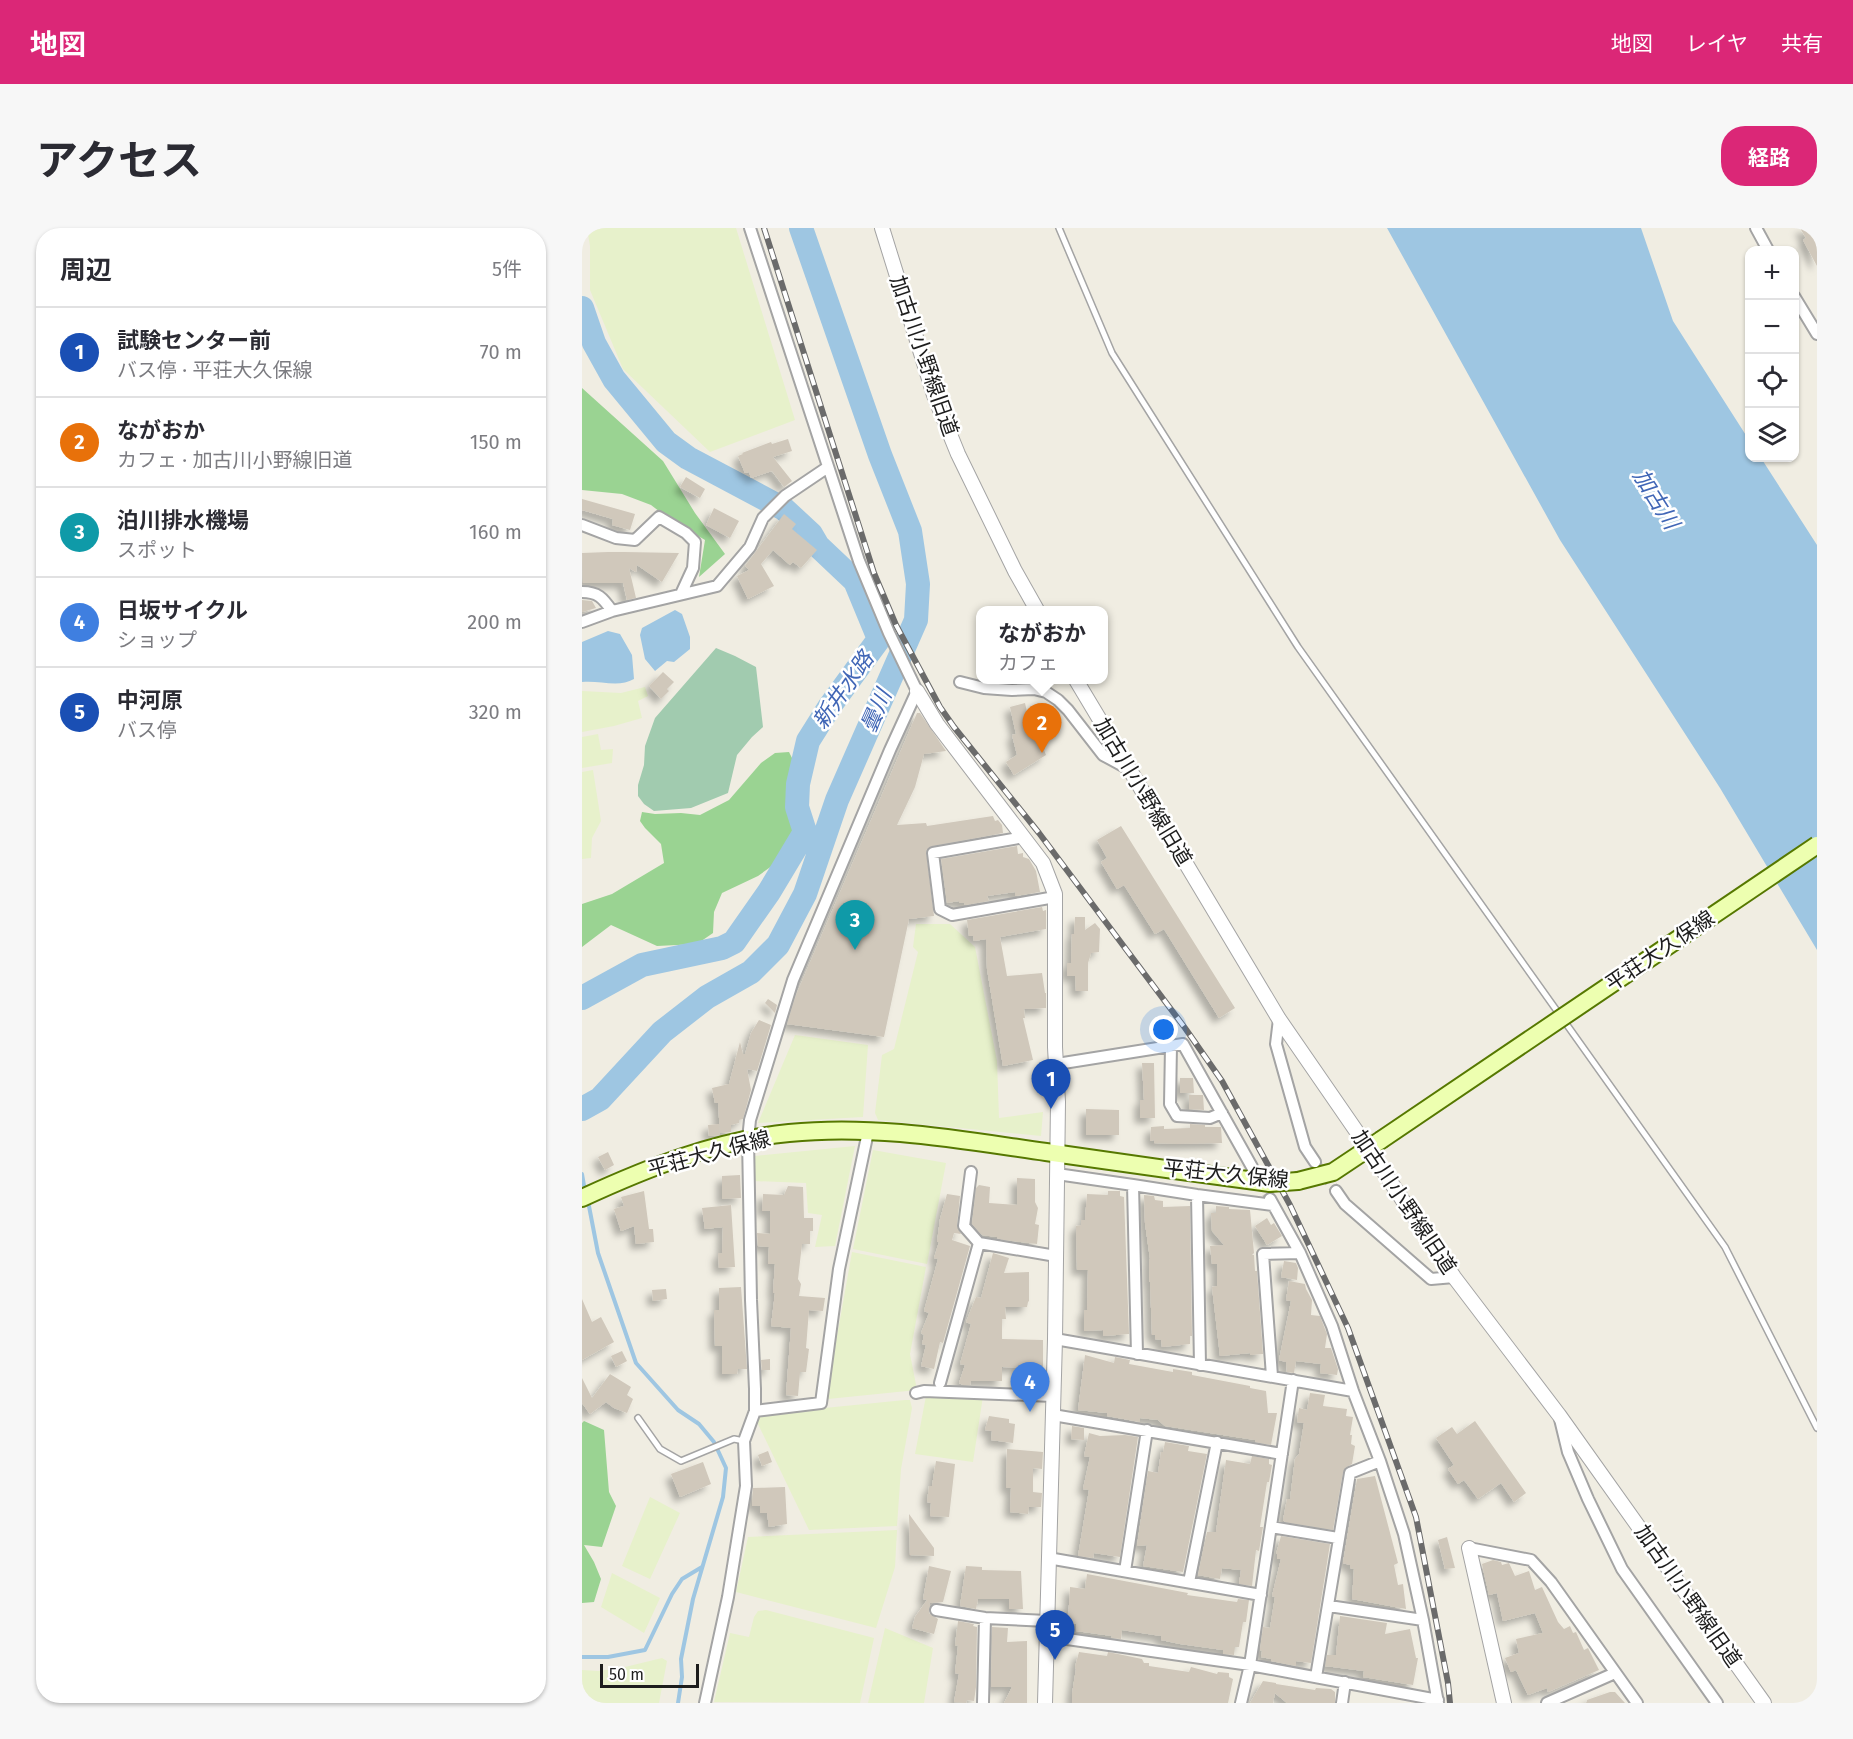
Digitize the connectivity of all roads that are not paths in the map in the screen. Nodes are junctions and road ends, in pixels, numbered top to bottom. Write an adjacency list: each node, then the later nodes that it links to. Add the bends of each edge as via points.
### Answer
1 (750, 228): 8 (street)
2 (882, 228): 12 (street, 加古川小野線旧道, via 934,395 963,464)
3 (1059, 228): 58 (lane, via 1118,363 1299,647 1725,1246)
4 (1756, 228): 5 (street)
5 (1766, 246)
6 (1796, 300): 7 (street)
7 (1817, 334)
8 (828, 467): 11 (street, via 785,496 763,518 750,548 717,586); 17 (street, via 859,561)
9 (582, 525): 11 (street, via 616,538 635,540 659,518 686,533 695,542 693,568)
10 (582, 592): 13 (street, via 602,596)
11 (681, 594): 13 (street)
12 (1035, 606)
13 (612, 611): 14 (street)
14 (582, 622)
15 (960, 682): 18 (street, via 1046,692 1068,710 1103,755)
16 (1078, 684): 18 (street, 加古川小野線旧道)
17 (915, 687): 19 (street, via 943,732); 27 (street, via 793,980 750,1120)
18 (1130, 770): 22 (street, 加古川小野線旧道)
19 (1024, 837): 21 (street, via 1043,863); 21 (street, via 933,852 940,909 952,915)
20 (1817, 845): 28 (main road, 平荘大久保線, bridge)
21 (1055, 897): 24 (street)
22 (1279, 1019): 28 (street, 加古川小野線旧道); 30 (street, via 1276,1044 1305,1147)
23 (1171, 1046): 24 (street); 25 (street, via 1183,1044); 25 (street, via 1170,1104 1177,1116 1210,1118)
24 (1057, 1064): 29 (street)
25 (1222, 1113): 31 (street)
26 (868, 1131): 27 (main road, 平荘大久保線, via 788,1133); 29 (main road, 平荘大久保線, via 940,1136); 54 (street, via 839,1269 821,1403)
27 (748, 1139): 38 (main road, 平荘大久保線, via 698,1152); 54 (street)
28 (1375, 1144): 40 (main road, 平荘大久保線, bridge, via 1333,1172 1298,1181); 44 (street, 加古川小野線旧道)
29 (1057, 1154): 33 (street); 40 (main road, 平荘大久保線)
30 (1315, 1162)
31 (1252, 1167)
32 (971, 1172): 35 (street)
33 (1057, 1174): 36 (street); 43 (street)
34 (958, 1182): 35 (street)
35 (970, 1184): 41 (street, via 964,1226)
36 (1133, 1185): 39 (street); 46 (street)
37 (1336, 1191): 44 (street, via 1345,1204 1431,1279)
38 (588, 1195)
39 (1197, 1195): 40 (street); 47 (street)
40 (1271, 1196): 42 (street)
41 (979, 1243): 43 (street); 50 (street)
42 (1300, 1253): 48 (street, via 1263,1254); 51 (street, via 1332,1326)
43 (1056, 1256): 45 (street)
44 (1454, 1277): 55 (street, 加古川小野線旧道)
45 (1055, 1339): 46 (street); 53 (street)
46 (1137, 1354): 47 (street)
47 (1200, 1365): 48 (street)
48 (1272, 1376): 49 (street)
49 (1293, 1380): 51 (street); 62 (street)
50 (940, 1383)
51 (1353, 1391): 63 (street)
52 (916, 1393): 53 (street)
53 (1053, 1396): 56 (street)
54 (755, 1411): 60 (street)
55 (1559, 1414): 90 (street, via 1568,1452 1622,1569); 91 (street, 加古川小野線旧道)
56 (1053, 1415): 59 (street); 67 (street)
57 (638, 1418): 60 (lane, via 660,1449 681,1461 734,1439)
58 (1817, 1428)
59 (1147, 1430): 61 (street); 68 (street)
60 (744, 1441): 82 (street, via 746,1486 729,1597)
61 (1217, 1442): 62 (street); 69 (street)
62 (1282, 1454): 64 (street)
63 (1380, 1461): 65 (street, via 1350,1473); 74 (street, via 1404,1534)
64 (1271, 1527): 65 (street); 70 (street)
65 (1338, 1538): 71 (street)
66 (1469, 1548): 78 (street, via 1531,1560); 87 (street)
67 (1048, 1558): 68 (street); 75 (street)
68 (1125, 1571): 69 (street)
69 (1190, 1582): 70 (street)
70 (1261, 1595): 77 (street)
71 (1329, 1606): 74 (street); 79 (street)
72 (936, 1610): 73 (street)
73 (985, 1618): 75 (street); 83 (street)
74 (1423, 1620): 81 (street)
75 (1047, 1621): 76 (street)
76 (1046, 1636): 77 (street); 84 (street)
77 (1250, 1665): 79 (street); 85 (street)
78 (1615, 1673): 88 (street); 89 (street)
79 (1316, 1677): 80 (street)
80 (1344, 1682): 81 (street); 86 (street)
81 (1438, 1701)
82 (705, 1703)
83 (983, 1703)
84 (1045, 1703)
85 (1241, 1703)
86 (1342, 1703)
87 (1503, 1703)
88 (1547, 1703)
89 (1637, 1703)
90 (1717, 1703)
91 (1764, 1703)

